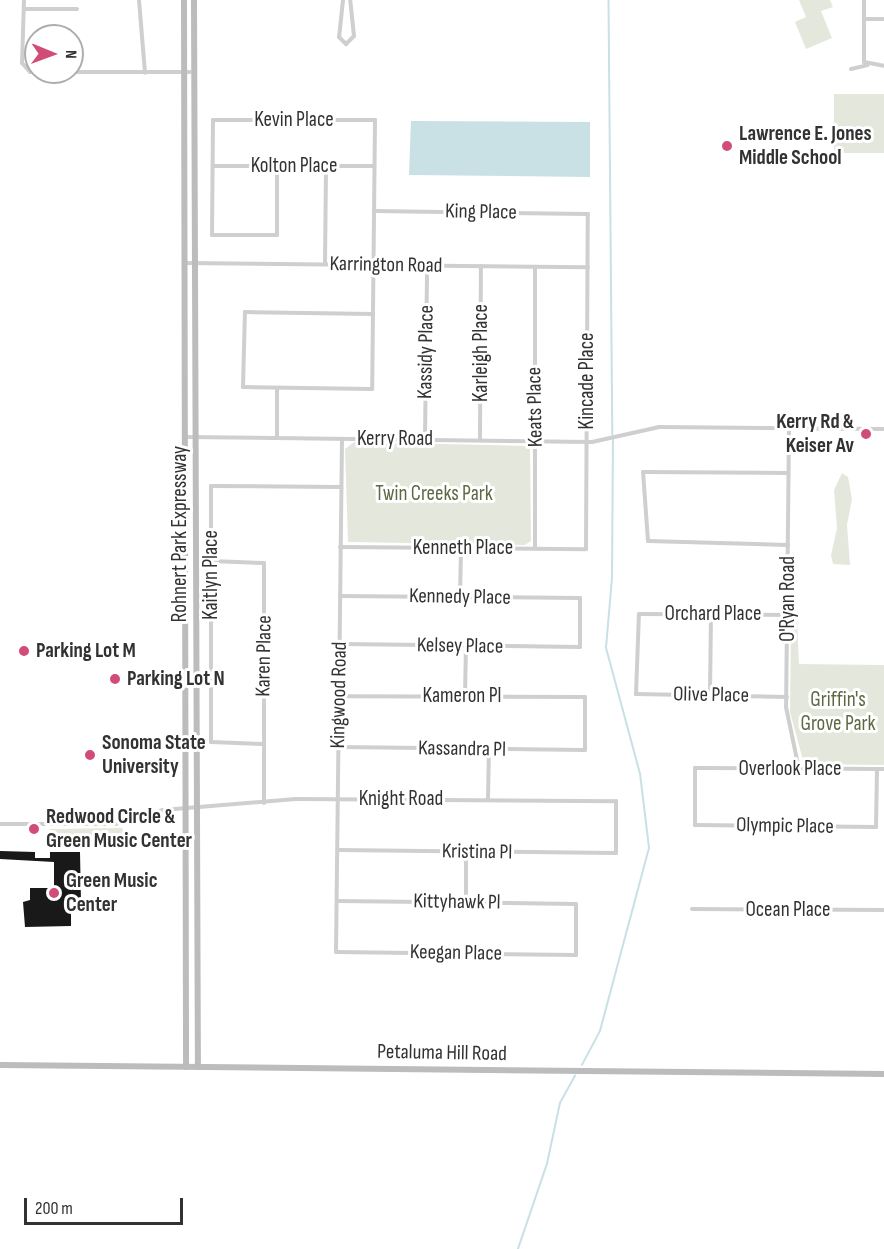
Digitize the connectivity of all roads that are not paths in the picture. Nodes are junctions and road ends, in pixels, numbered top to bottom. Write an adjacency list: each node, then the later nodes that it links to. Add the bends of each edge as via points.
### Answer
1 (24, 0): 8 (street)
2 (139, 0): 16 (street)
3 (184, 0): 15 (main road, Rohnert Park Expressway)
4 (194, 0): 24 (main road, Rohnert Park Expressway)
5 (343, 0): 6 (street, via 339,37 346,44 354,36)
6 (350, 0)
7 (864, 0): 10 (street)
8 (24, 9): 9 (street); 16 (street, via 22,63 30,72)
9 (77, 9)
10 (864, 19): 11 (street); 12 (street, via 864,62)
11 (884, 19)
12 (869, 65): 13 (street); 14 (street)
13 (884, 66)
14 (851, 69)
15 (187, 72): 16 (street); 23 (main road, Rohnert Park Expressway)
16 (145, 73)
17 (213, 166): 18 (street, Kolton Place); 18 (street, via 212,235 277,235); 20 (street, Kevin Place, via 213,120 375,120)
18 (277, 166): 19 (street, Kolton Place)
19 (326, 166): 20 (street, Kolton Place); 25 (street)
20 (374, 166): 21 (street)
21 (374, 211): 22 (street, King Place); 26 (street)
22 (588, 214): 30 (street, Kincade Place)
23 (185, 263): 24 (street, Karrington Road); 35 (main road, Rohnert Park Expressway)
24 (196, 263): 25 (street, Karrington Road); 36 (main road, Rohnert Park Expressway)
25 (325, 264): 26 (street, Karrington Road)
26 (374, 265): 27 (street, Karrington Road); 31 (street)
27 (428, 266): 28 (street, Karrington Road); 39 (street, Kassidy Place)
28 (481, 266): 29 (street, Karrington Road); 40 (street, Karleigh Place)
29 (535, 267): 30 (street, Karrington Road); 41 (street, Keats Place)
30 (588, 267): 42 (street, Kincade Place)
31 (373, 314): 32 (street, via 372,388); 32 (street, via 245,312 243,387)
32 (278, 387): 37 (street)
33 (789, 428): 34 (street); 42 (street, Kerry Road, via 659,427 625,438); 43 (street, O'Ryan Road)
34 (884, 429)
35 (185, 437): 36 (street, Kerry Road); 73 (main road, Rohnert Park Expressway)
36 (196, 437): 37 (street, Kerry Road); 74 (main road, Rohnert Park Expressway)
37 (277, 438): 38 (street, Kerry Road)
38 (342, 439): 39 (street, Kerry Road); 44 (street, Kingwood Road)
39 (425, 439): 40 (street, Kerry Road)
40 (480, 440): 41 (street, Kerry Road)
41 (535, 441): 42 (street, Kerry Road); 48 (street, Keats Place)
42 (587, 441): 49 (street, Kincade Place)
43 (788, 473): 45 (street, O'Ryan Road); 45 (street, via 643,472 648,541)
44 (341, 487): 46 (street, Kingwood Road); 50 (street, Kaitlyn Place, via 211,486)
45 (788, 545): 54 (street, O'Ryan Road)
46 (340, 547): 47 (street, Kenneth Place); 51 (street, Kingwood Road)
47 (461, 548): 48 (street, Kenneth Place); 52 (street)
48 (535, 548): 49 (street, Kenneth Place)
49 (586, 549)
50 (211, 561): 63 (street, Kaitlyn Place, via 211,742); 63 (street, Karen Place, via 264,563)
51 (340, 596): 52 (street, Kennedy Place); 55 (street, Kingwood Road)
52 (460, 597): 57 (street, Kennedy Place, via 580,598)
53 (711, 614): 54 (street, Orchard Place); 58 (street, Orchard Place, via 639,614); 59 (street)
54 (788, 615): 62 (street, O'Ryan Road)
55 (340, 644): 56 (street, Kelsey Place); 60 (street, Kingwood Road)
56 (466, 646): 57 (street, Kelsey Place); 61 (street)
57 (580, 647)
58 (636, 694): 59 (street, Olive Place)
59 (710, 695): 62 (street, Olive Place)
60 (340, 696): 61 (street, Kameron Pl); 64 (street, Kingwood Road)
61 (465, 696): 66 (street, Kameron Pl, via 585,698)
62 (787, 697): 67 (street, O'Ryan Road)
63 (263, 744): 72 (street, Karen Place)
64 (338, 747): 65 (street, Kassandra Pl); 70 (street, Kingwood Road)
65 (489, 749): 66 (street, Kassandra Pl); 71 (street)
66 (585, 750)
67 (799, 769): 68 (street, Overlook Place); 76 (street, Overlook Place, via 695,768)
68 (877, 769): 69 (street, Overlook Place); 76 (street, Olympic Place, via 876,827)
69 (884, 769)
70 (338, 798): 71 (street, Knight Road); 72 (street, Knight Road); 77 (street, Kingwood Road)
71 (488, 800): 79 (street, Knight Road, via 616,801)
72 (264, 803): 74 (street, Knight Road)
73 (186, 808): 74 (street, Knight Road); 75 (street, Knight Road, via 115,824); 87 (main road, Rohnert Park Expressway)
74 (196, 808): 88 (main road, Rohnert Park Expressway)
75 (0, 824)
76 (695, 825)
77 (338, 850): 78 (street, Kristina Pl); 80 (street, Kingwood Road)
78 (466, 852): 79 (street, Kristina Pl); 81 (street)
79 (616, 853)
80 (337, 901): 81 (street, Kittyhawk Pl); 84 (street, Kingwood Road)
81 (466, 903): 85 (street, Kittyhawk Pl, via 576,904)
82 (692, 909): 83 (street, Ocean Place)
83 (884, 910)
84 (336, 952): 85 (street, Keegan Place)
85 (576, 955)
86 (0, 1065): 87 (main road, Petaluma Hill Road)
87 (186, 1067): 88 (main road, Petaluma Hill Road)
88 (198, 1067): 89 (main road, Petaluma Hill Road)
89 (884, 1074)

